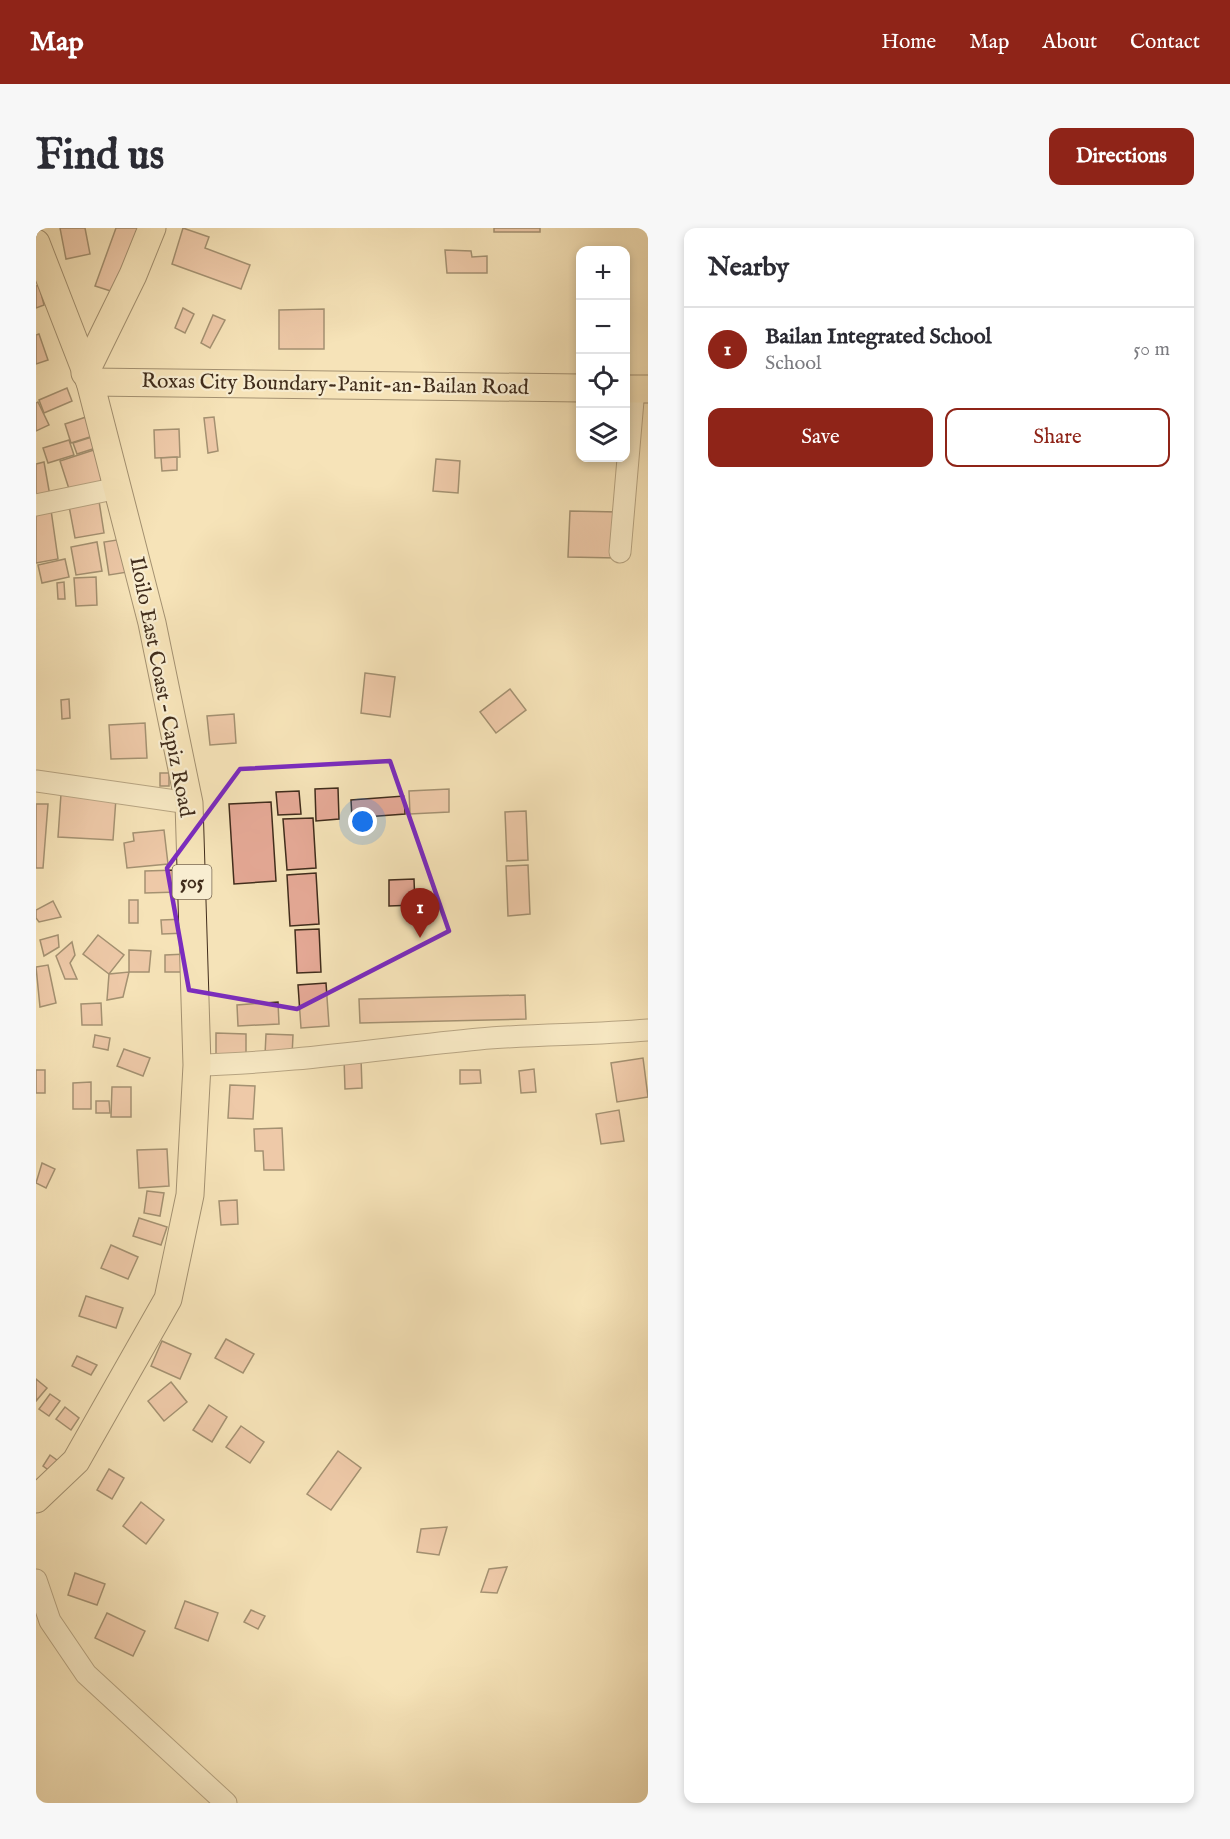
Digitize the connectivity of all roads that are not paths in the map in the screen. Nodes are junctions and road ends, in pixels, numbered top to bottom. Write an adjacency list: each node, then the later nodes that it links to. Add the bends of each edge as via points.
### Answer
1 (152, 228): 3 (main road)
2 (36, 243): 3 (main road, Iloilo East Coast – Capiz Road / 505)
3 (87, 378): 4 (main road, Roxas City Boundary-Panit-an-Bailan Road); 6 (main road, Iloilo East Coast – Capiz Road / 505)
4 (576, 388)
5 (636, 389): 8 (street)
6 (118, 488): 7 (street); 10 (main road, Iloilo East Coast – Capiz Road / 505, via 152,624)
7 (36, 505)
8 (620, 552)
9 (36, 781): 10 (street)
10 (189, 802): 12 (main road, Iloilo East Coast – Capiz Road / 505)
11 (648, 1030): 12 (street, via 596,1035 529,1034 264,1064)
12 (197, 1065): 13 (main road, Iloilo East Coast – Capiz Road / 505, via 190,1195 168,1299 76,1461)
13 (36, 1499)
14 (36, 1580): 15 (street, via 50,1621 87,1674)
15 (226, 1803)

